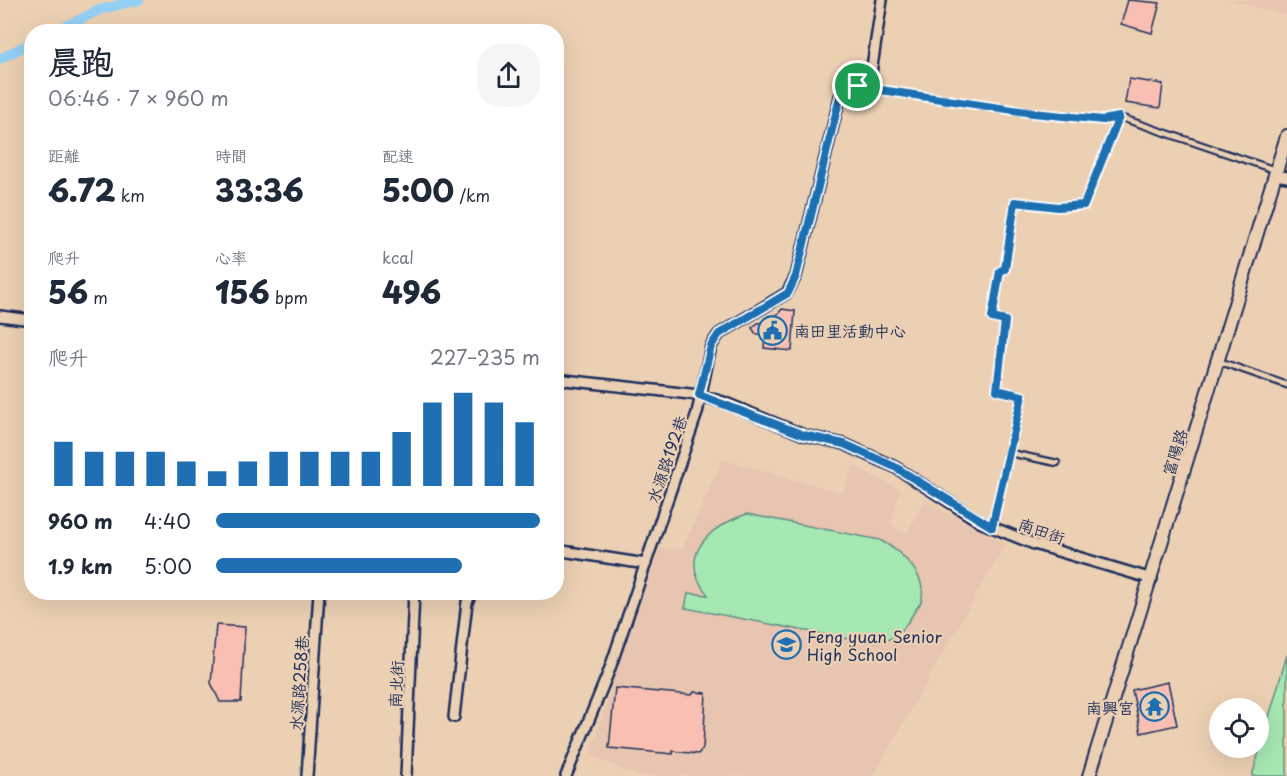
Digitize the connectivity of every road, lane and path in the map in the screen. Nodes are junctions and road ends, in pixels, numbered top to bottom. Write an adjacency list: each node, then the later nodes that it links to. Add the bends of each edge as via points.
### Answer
1 (882, 0): 2 (street)
2 (870, 80): 3 (lane, via 881,90 904,94 1033,113 1103,120); 12 (street, 水源路192巷, via 844,88 840,97 806,240 788,293 719,334 711,346)
3 (1119, 117): 5 (lane); 13 (lane, via 1084,205 1058,207 1015,202 1005,269 1000,271 992,318 1005,321 997,390 1022,396)
4 (1287, 136): 5 (street, 富陽路)
5 (1280, 174): 9 (street, 富陽路)
6 (0, 309): 7 (street)
7 (5, 317): 8 (street)
8 (24, 319)
9 (1218, 361): 11 (lane); 18 (street, 富陽路)
10 (564, 380): 12 (street, 南田街)
11 (1287, 385)
12 (699, 395): 15 (street, 南田街, via 804,435 844,444 895,467); 17 (street, 水源路192巷, via 697,413)
13 (1010, 453): 14 (lane); 15 (lane)
14 (1057, 463)
15 (992, 527): 18 (street, 南田街, via 1034,544)
16 (564, 551): 17 (street)
17 (646, 564): 25 (street, 水源路192巷, via 609,671)
18 (1152, 579): 26 (street, 富陽路)
19 (318, 600): 23 (street, 水源路258巷)
20 (414, 600): 24 (street, 南北街)
21 (468, 600): 22 (street)
22 (454, 717)
23 (307, 776)
24 (406, 776)
25 (566, 776)
26 (1089, 776)

